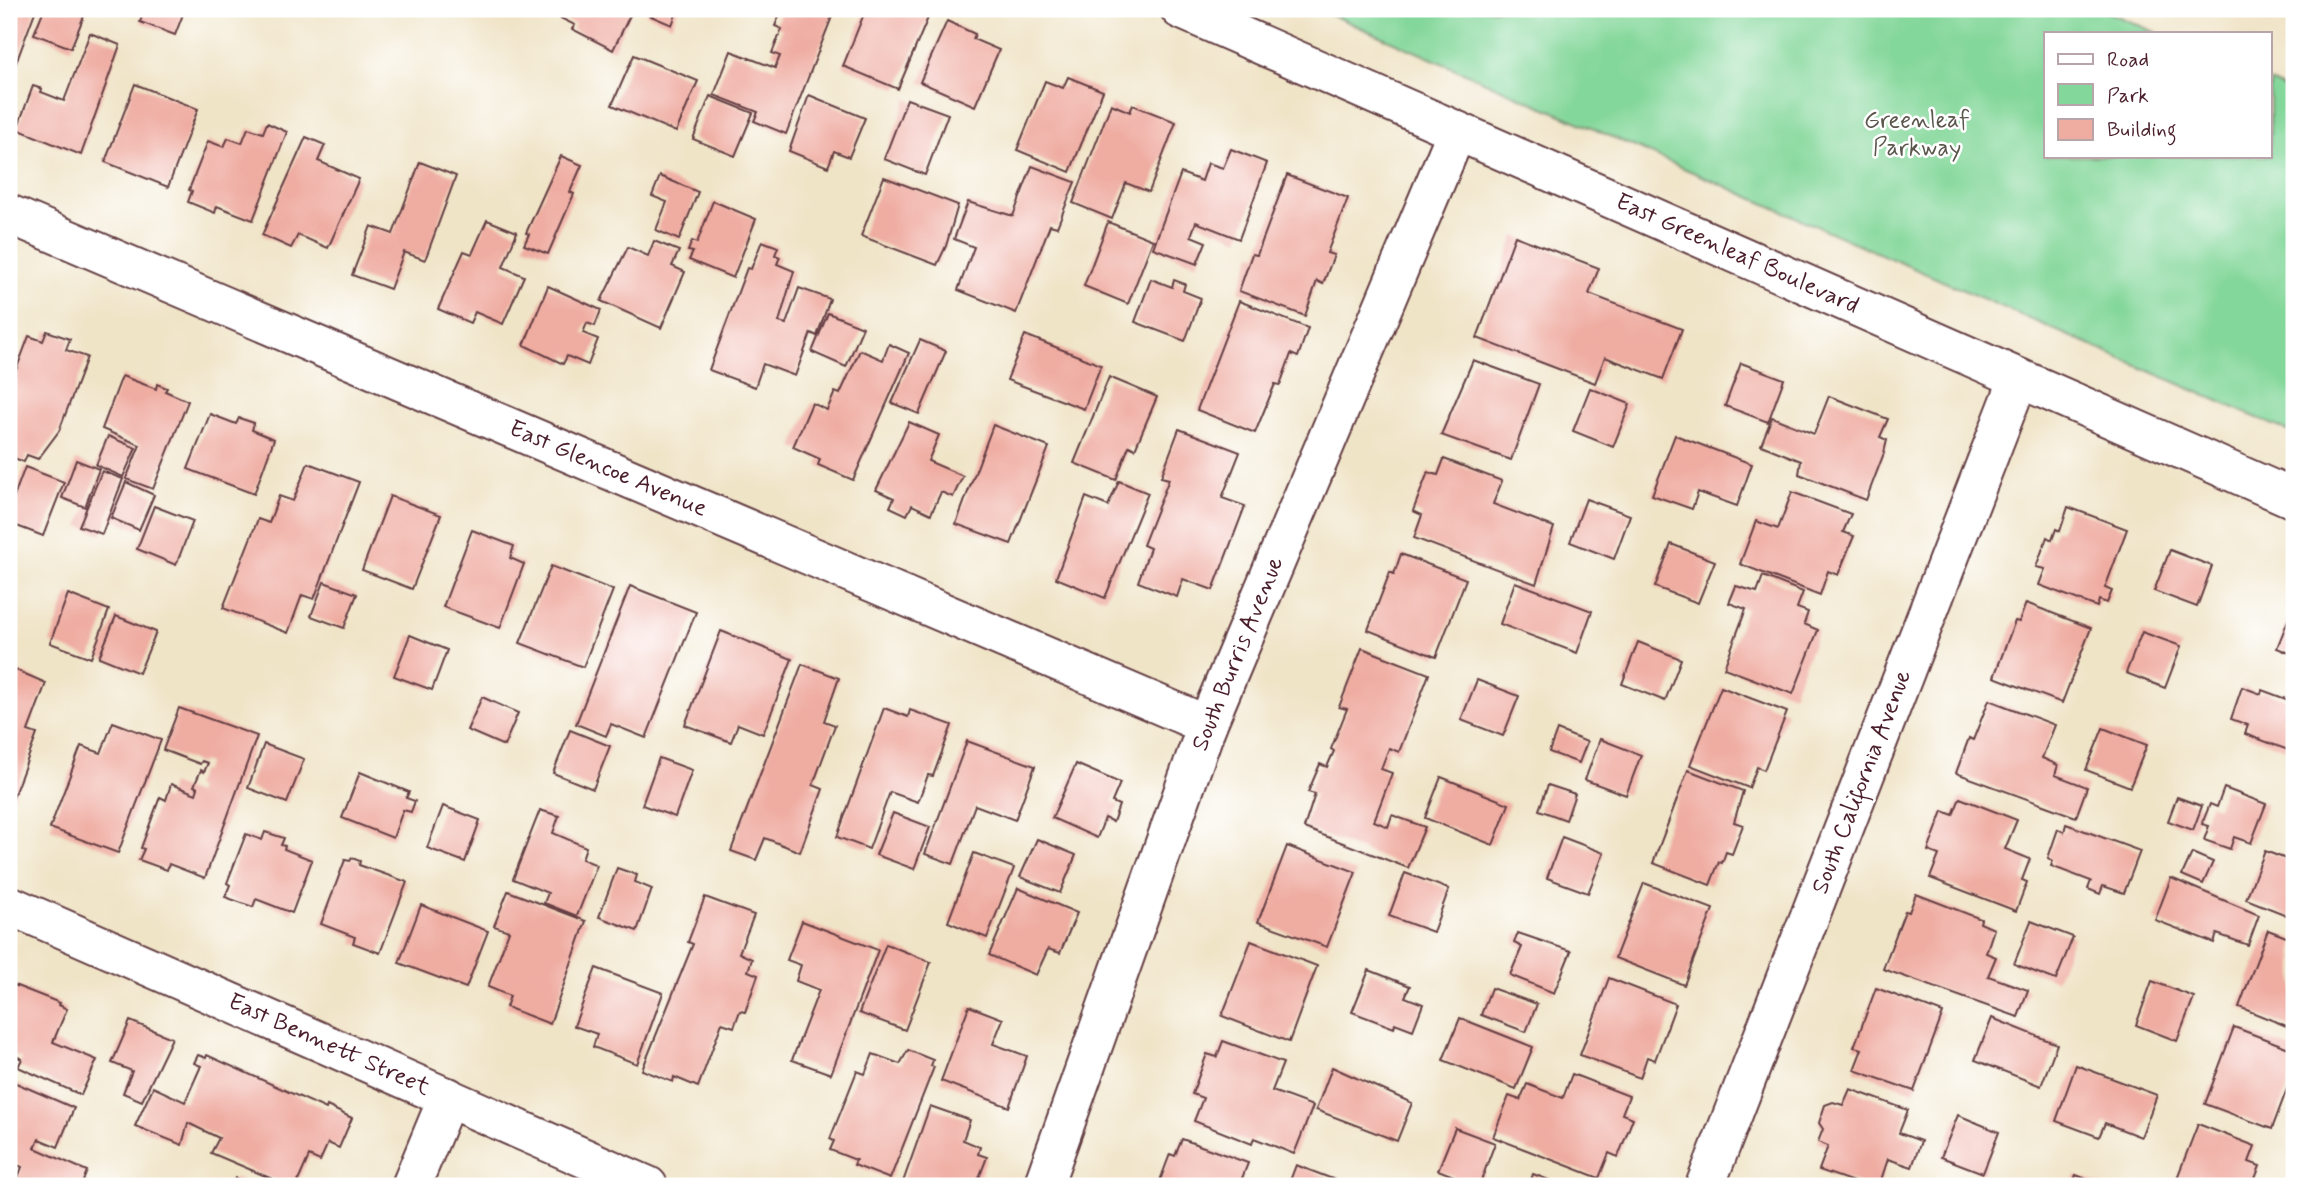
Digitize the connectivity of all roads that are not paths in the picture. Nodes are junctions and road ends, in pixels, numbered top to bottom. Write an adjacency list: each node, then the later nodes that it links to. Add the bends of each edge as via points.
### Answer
1 (1180, 9): 2 (street, East Greenleaf Boulevard)
2 (1457, 131): 4 (street, East Greenleaf Boulevard); 6 (street, South Burris Avenue)
3 (9, 214): 6 (street, East Glencoe Avenue)
4 (2019, 378): 5 (street, East Greenleaf Boulevard); 12 (street, South California Avenue)
5 (2294, 499)
6 (1208, 725): 11 (street, South Burris Avenue)
7 (9, 905): 8 (street, East Bennett Street)
8 (448, 1097): 9 (street); 10 (street, East Bennett Street)
9 (411, 1186)
10 (648, 1186)
11 (1043, 1186)
12 (1705, 1186)

